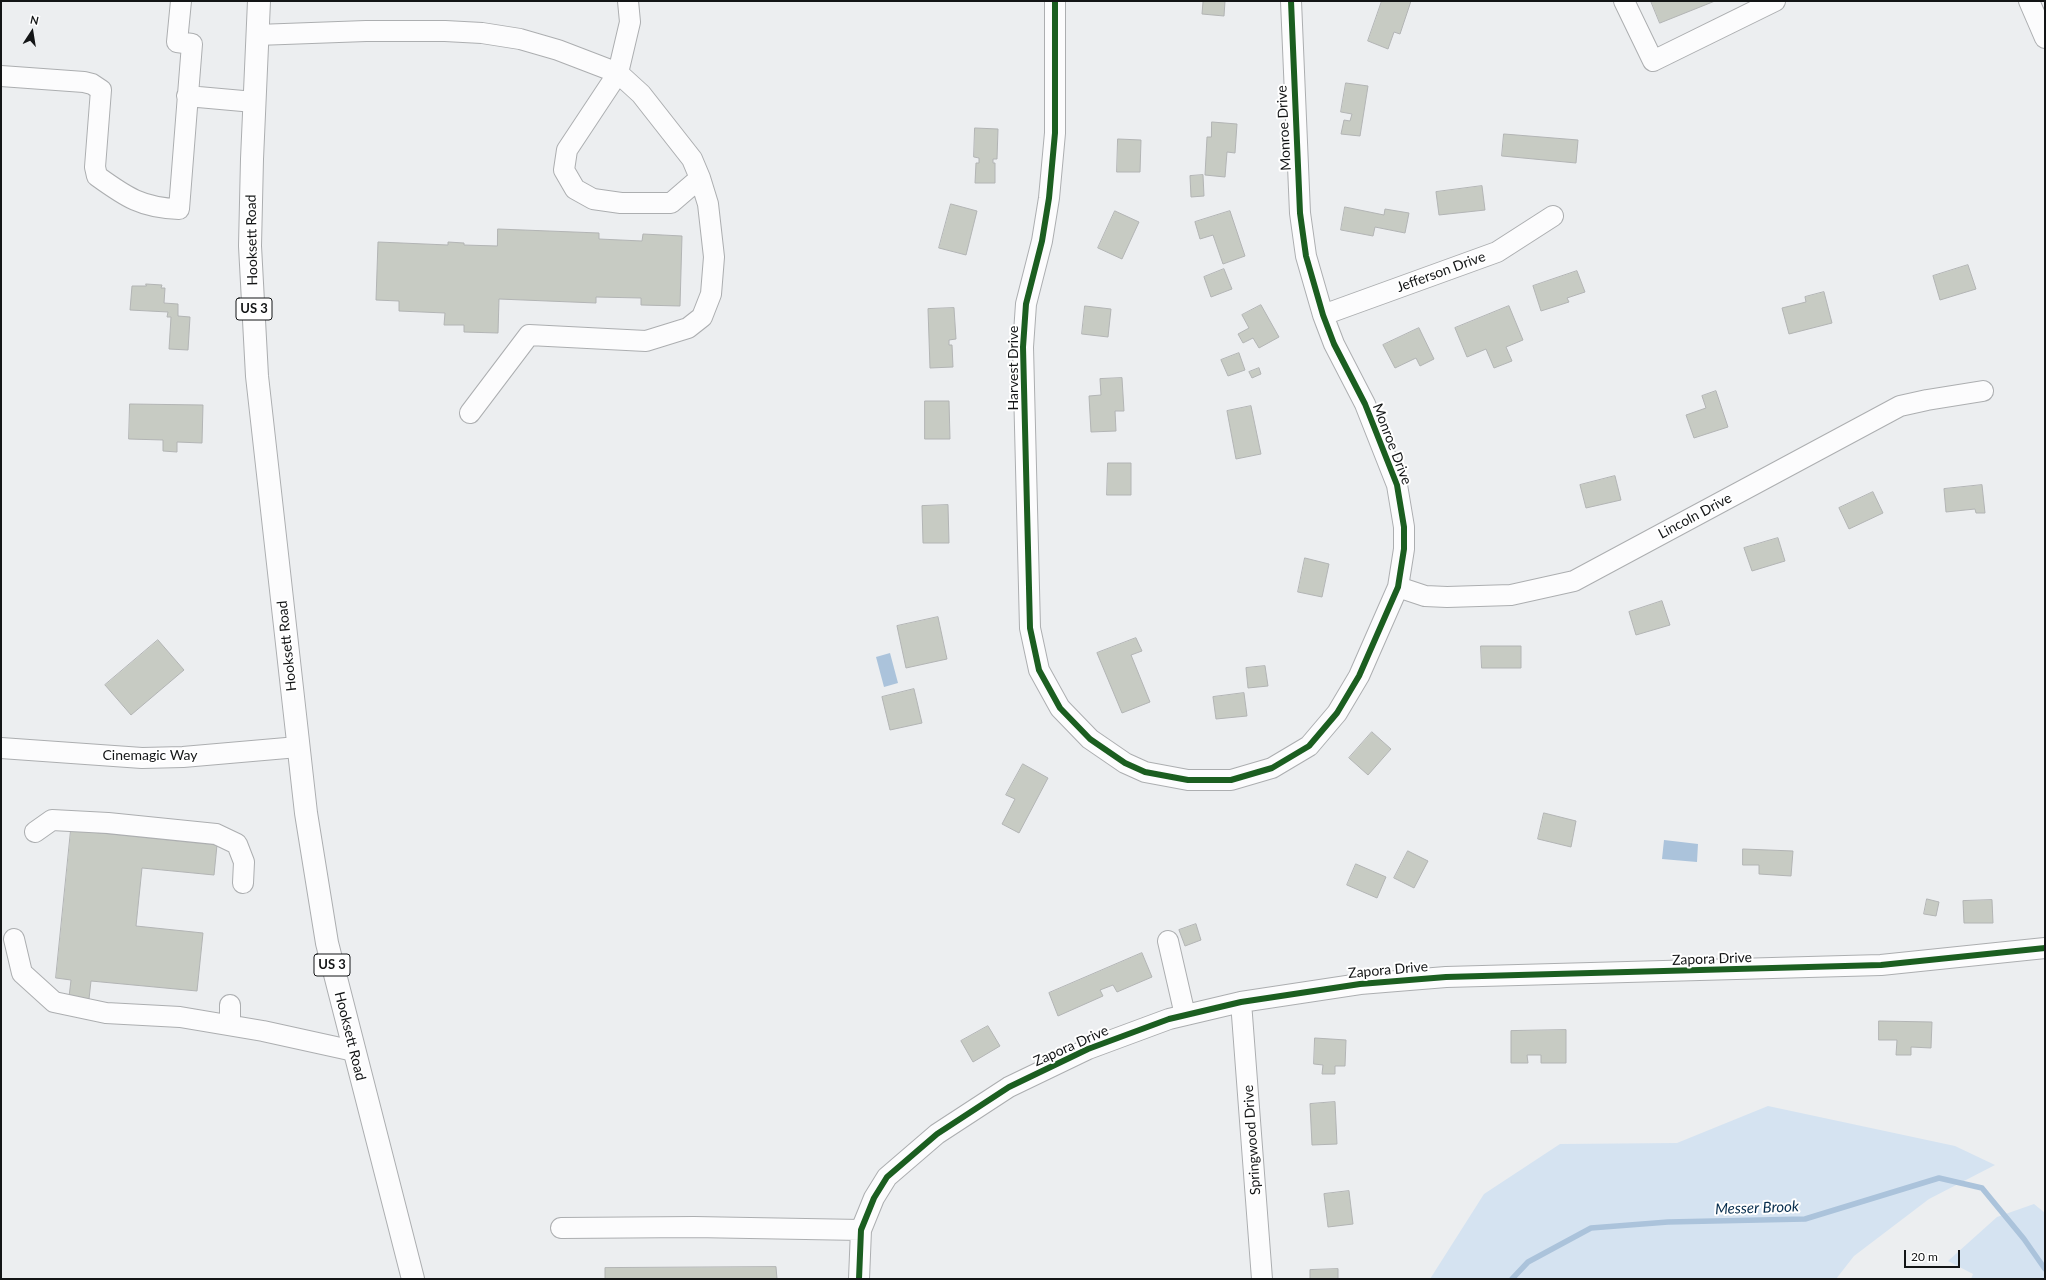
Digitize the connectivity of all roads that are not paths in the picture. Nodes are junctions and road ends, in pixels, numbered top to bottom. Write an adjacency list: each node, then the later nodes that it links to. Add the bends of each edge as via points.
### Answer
1 (181, 1): 13 (street, via 177,42 192,44)
2 (259, 1): 9 (main road, Hooksett Road / US 3)
3 (628, 1): 11 (street, via 630,22)
4 (1055, 1): 21 (street, Harvest Drive, via 1055,140 1042,241 1026,304 1023,347 1030,628 1039,670)
5 (1291, 1): 17 (street, Monroe Drive, via 1300,213 1306,256)
6 (1624, 1): 7 (street, via 1653,61)
7 (1775, 1)
8 (2029, 1): 10 (street)
9 (257, 35): 11 (street, via 382,31 482,33 520,39 558,50); 14 (main road, Hooksett Road / US 3)
10 (2045, 38)
11 (618, 73): 15 (street, via 641,94 670,128 692,159); 15 (street, via 567,150 564,170 575,189 593,199 621,203 671,202)
12 (1, 76): 13 (street, via 84,82 101,90 95,167 97,176 129,199 165,209 179,209)
13 (188, 96): 14 (street)
14 (254, 102): 22 (main road, Hooksett Road / US 3, via 250,246 257,376)
15 (700, 178): 19 (street, via 708,204 714,257 711,294 702,317 688,328 646,341 529,335)
16 (1553, 216): 17 (street, Jefferson Drive, via 1497,252)
17 (1323, 315): 20 (street, Monroe Drive, via 1334,344 1365,404 1397,485 1404,527 1404,548)
18 (1983, 391): 20 (street, Lincoln Drive, via 1900,406 1574,581 1511,595 1454,597 1425,596)
19 (470, 413)
20 (1398, 587): 21 (street, Monroe Drive, via 1359,676 1337,713 1309,746 1272,768 1231,780 1188,780 1145,772 1125,763 1090,739)
21 (1060, 708)
22 (298, 747): 23 (street, Cinemagic Way, via 142,758); 33 (main road, Hooksett Road / US 3, via 327,944)
23 (1, 748)
24 (34, 832): 25 (street, via 52,820 216,834 237,844 244,862)
25 (243, 882)
26 (14, 940): 32 (street, via 22,973 54,1002 106,1013 180,1017)
27 (1168, 942): 31 (street)
28 (2045, 948): 29 (street, Zapora Drive, via 1881,966 1446,977 1360,984)
29 (1241, 1002): 31 (street, Zapora Drive); 38 (street, Springwood Drive)
30 (230, 1006): 32 (street)
31 (1186, 1015): 35 (street, Zapora Drive, via 1088,1049 1009,1087 972,1109 937,1134 887,1177 874,1198)
32 (230, 1025): 33 (street)
33 (354, 1051): 36 (main road, Hooksett Road / US 3)
34 (561, 1228): 35 (street)
35 (861, 1230): 37 (street, Zapora Drive)
36 (413, 1279)
37 (858, 1279)
38 (1262, 1279)

